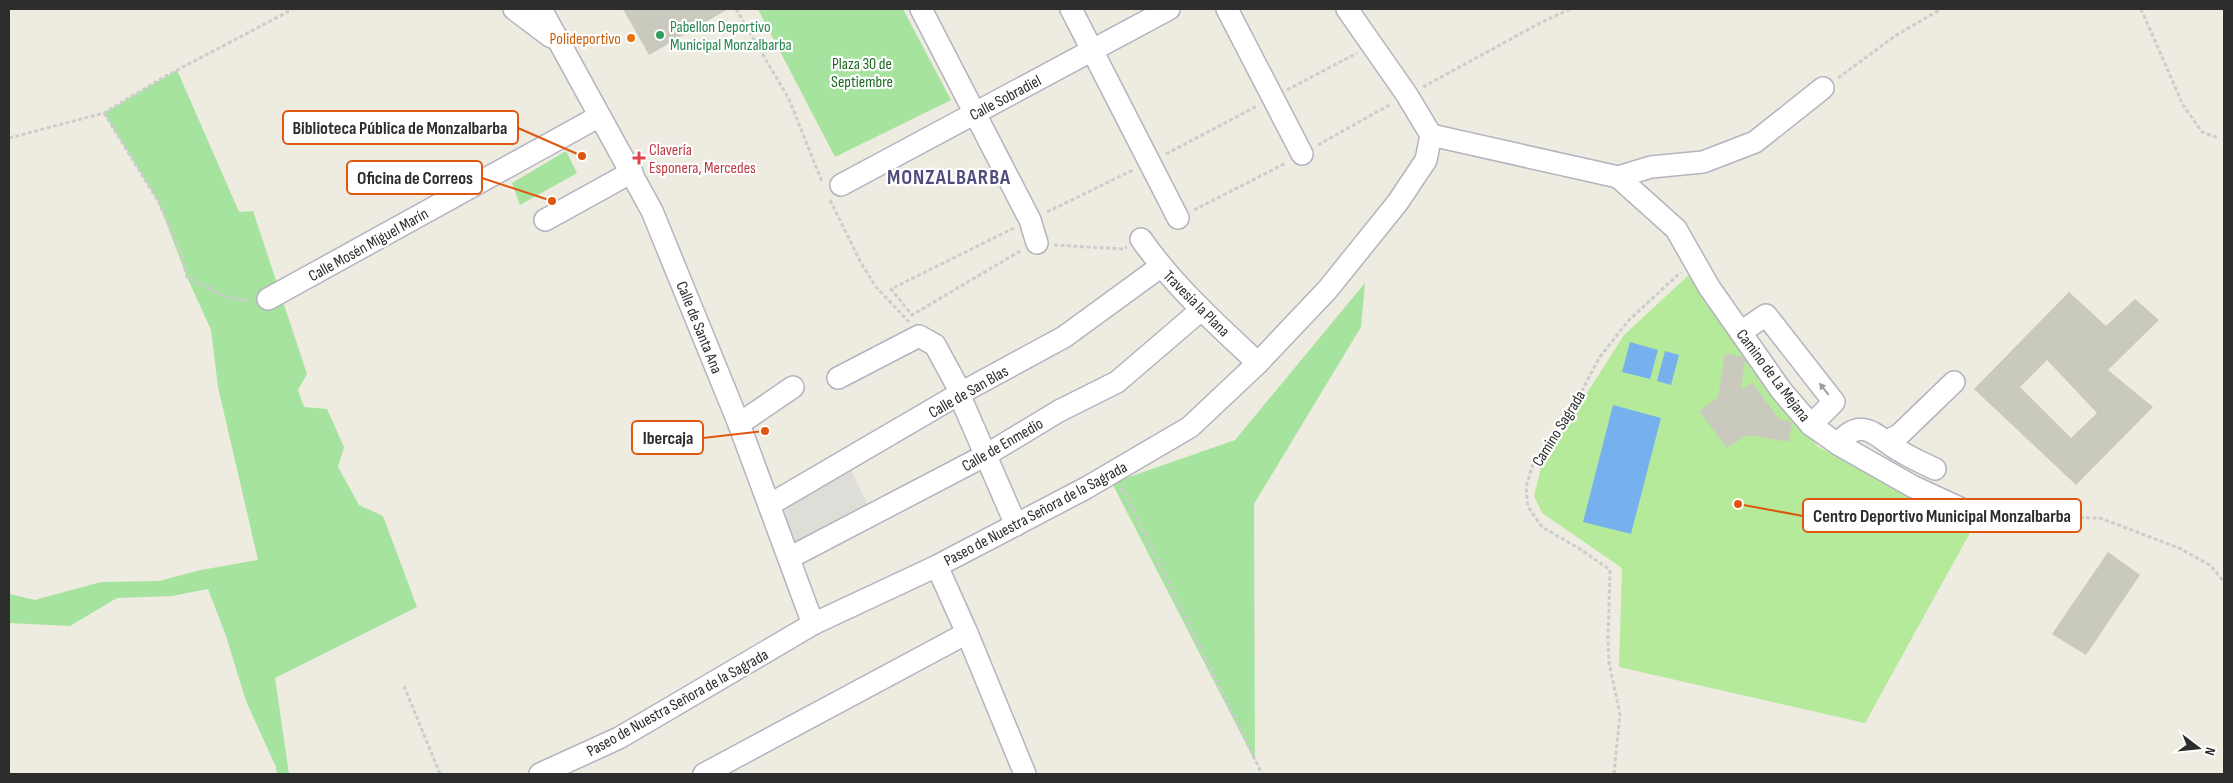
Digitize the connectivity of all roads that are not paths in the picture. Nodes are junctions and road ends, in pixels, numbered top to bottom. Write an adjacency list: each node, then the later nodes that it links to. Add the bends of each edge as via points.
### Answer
1 (514, 9): 8 (street)
2 (540, 9): 8 (street, Calle de Santa Ana)
3 (921, 9): 11 (street)
4 (1071, 9): 9 (street)
5 (1169, 9): 9 (street, Calle Sobradiel)
6 (1227, 9): 14 (street)
7 (1346, 9): 13 (street)
8 (558, 44): 12 (street, Calle de Santa Ana)
9 (1092, 50): 11 (street, Calle Sobradiel); 18 (street)
10 (1823, 88): 16 (street, via 1755,142 1703,162 1651,167)
11 (975, 113): 17 (street, Calle Sobradiel); 21 (street, via 1030,220)
12 (598, 117): 15 (street, Calle de Santa Ana); 23 (street, Calle Mosén Miguel Marín)
13 (1431, 135): 16 (street); 26 (street, Paseo de Nuestra Señora de la Sagrada, via 1426,160 1398,202 1328,289)
14 (1302, 154)
15 (632, 172): 19 (street); 31 (street, Calle de Santa Ana, via 652,211)
16 (1618, 177): 25 (street, Camino de La Mejana, via 1676,229 1709,287)
17 (833, 188)
18 (1178, 218)
19 (545, 220)
20 (1141, 239): 22 (street, Travesía la Plana)
21 (1038, 243)
22 (1160, 267): 24 (street, Travesía la Plana); 30 (street, Calle de San Blas, via 1064,337)
23 (268, 299)
24 (1201, 310): 26 (street, Travesía la Plana); 35 (street, Calle de Enmedio, via 1116,382 1059,411)
25 (1741, 332): 32 (street, Camino de La Mejana, via 1781,390); 32 (street, one-way to 25, via 1834,402 1766,315)
26 (1258, 363): 39 (street, Paseo de Nuestra Señora de la Sagrada, via 1190,427)
27 (838, 378): 30 (street, via 919,336 935,345)
28 (1954, 382): 33 (street)
29 (793, 387): 31 (street)
30 (960, 394): 35 (street); 37 (street, Calle de San Blas)
31 (739, 424): 37 (street, Calle de Santa Ana)
32 (1811, 425): 34 (street, Camino de La Mejana)
33 (1887, 442): 34 (street, via 1866,430 1852,430); 36 (street)
34 (1838, 444): 38 (street, Camino de La Mejana, via 1912,486)
35 (986, 455): 39 (street); 40 (street, Calle de Enmedio)
36 (1935, 469)
37 (769, 505): 40 (street, Calle de Santa Ana)
38 (1979, 517)
39 (1016, 525): 41 (street, Paseo de Nuestra Señora de la Sagrada)
40 (789, 558): 42 (street, Calle de Santa Ana)
41 (937, 566): 42 (street, Paseo de Nuestra Señora de la Sagrada); 43 (street)
42 (813, 624): 44 (street, Paseo de Nuestra Señora de la Sagrada, via 619,738)
43 (967, 632): 45 (street); 46 (street)
44 (540, 774)
45 (704, 774)
46 (1025, 774)

